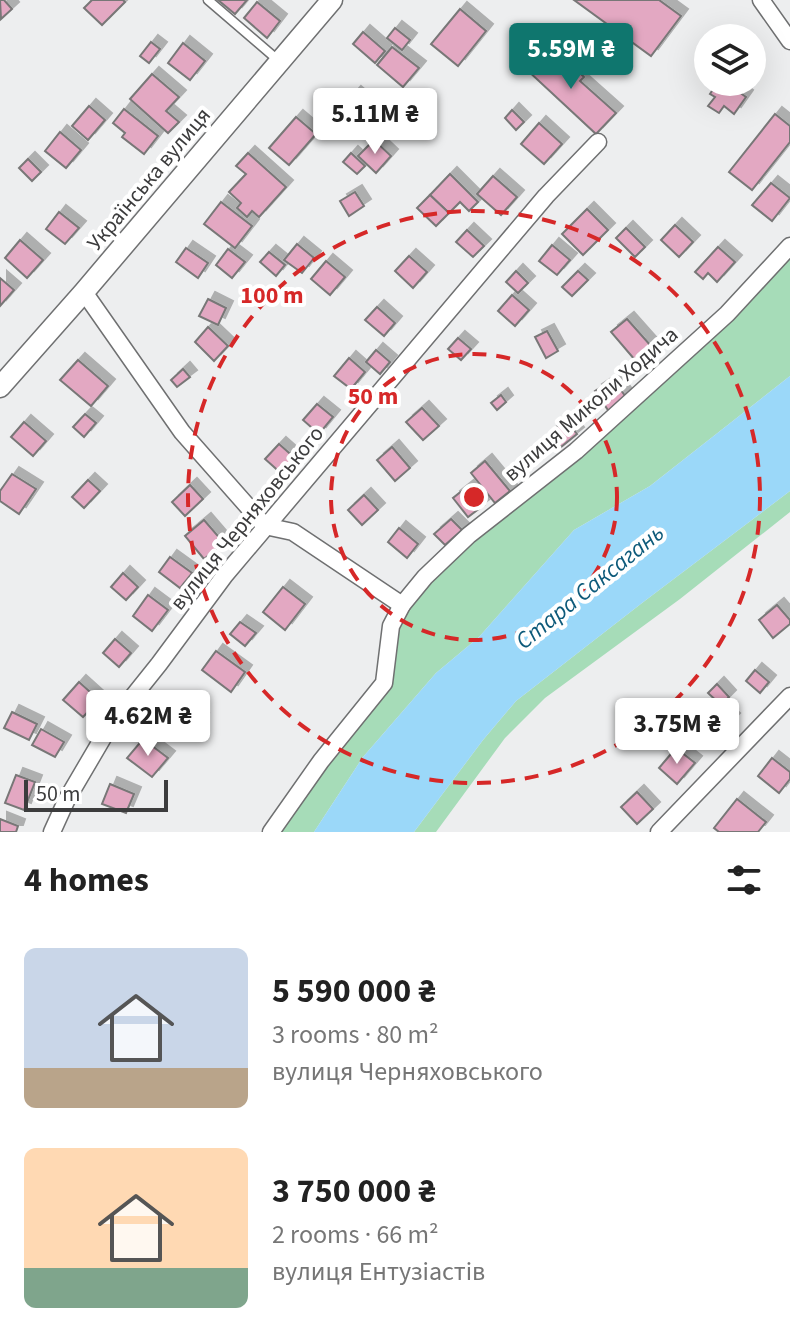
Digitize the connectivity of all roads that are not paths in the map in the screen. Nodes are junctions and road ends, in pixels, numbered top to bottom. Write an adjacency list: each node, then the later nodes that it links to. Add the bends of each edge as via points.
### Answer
1 (208, 0): 5 (lane)
2 (332, 0): 5 (street, Українська вулиця)
3 (761, 0): 4 (street)
4 (790, 41)
5 (280, 61): 8 (street, Українська вулиця)
6 (598, 142): 10 (street, вулиця Черняховського)
7 (790, 246): 11 (street, вулиця Миколи Ходича, via 727,314 576,451 469,535)
8 (84, 292): 9 (street, Українська вулиця); 10 (street, via 182,432)
9 (0, 387)
10 (265, 526): 11 (street, via 293,532); 13 (street, вулиця Черняховського, via 111,724)
11 (402, 605): 14 (street, вулиця Миколи Ходича, via 391,626 384,683)
12 (790, 696): 15 (street)
13 (52, 832)
14 (271, 832)
15 (659, 832)

